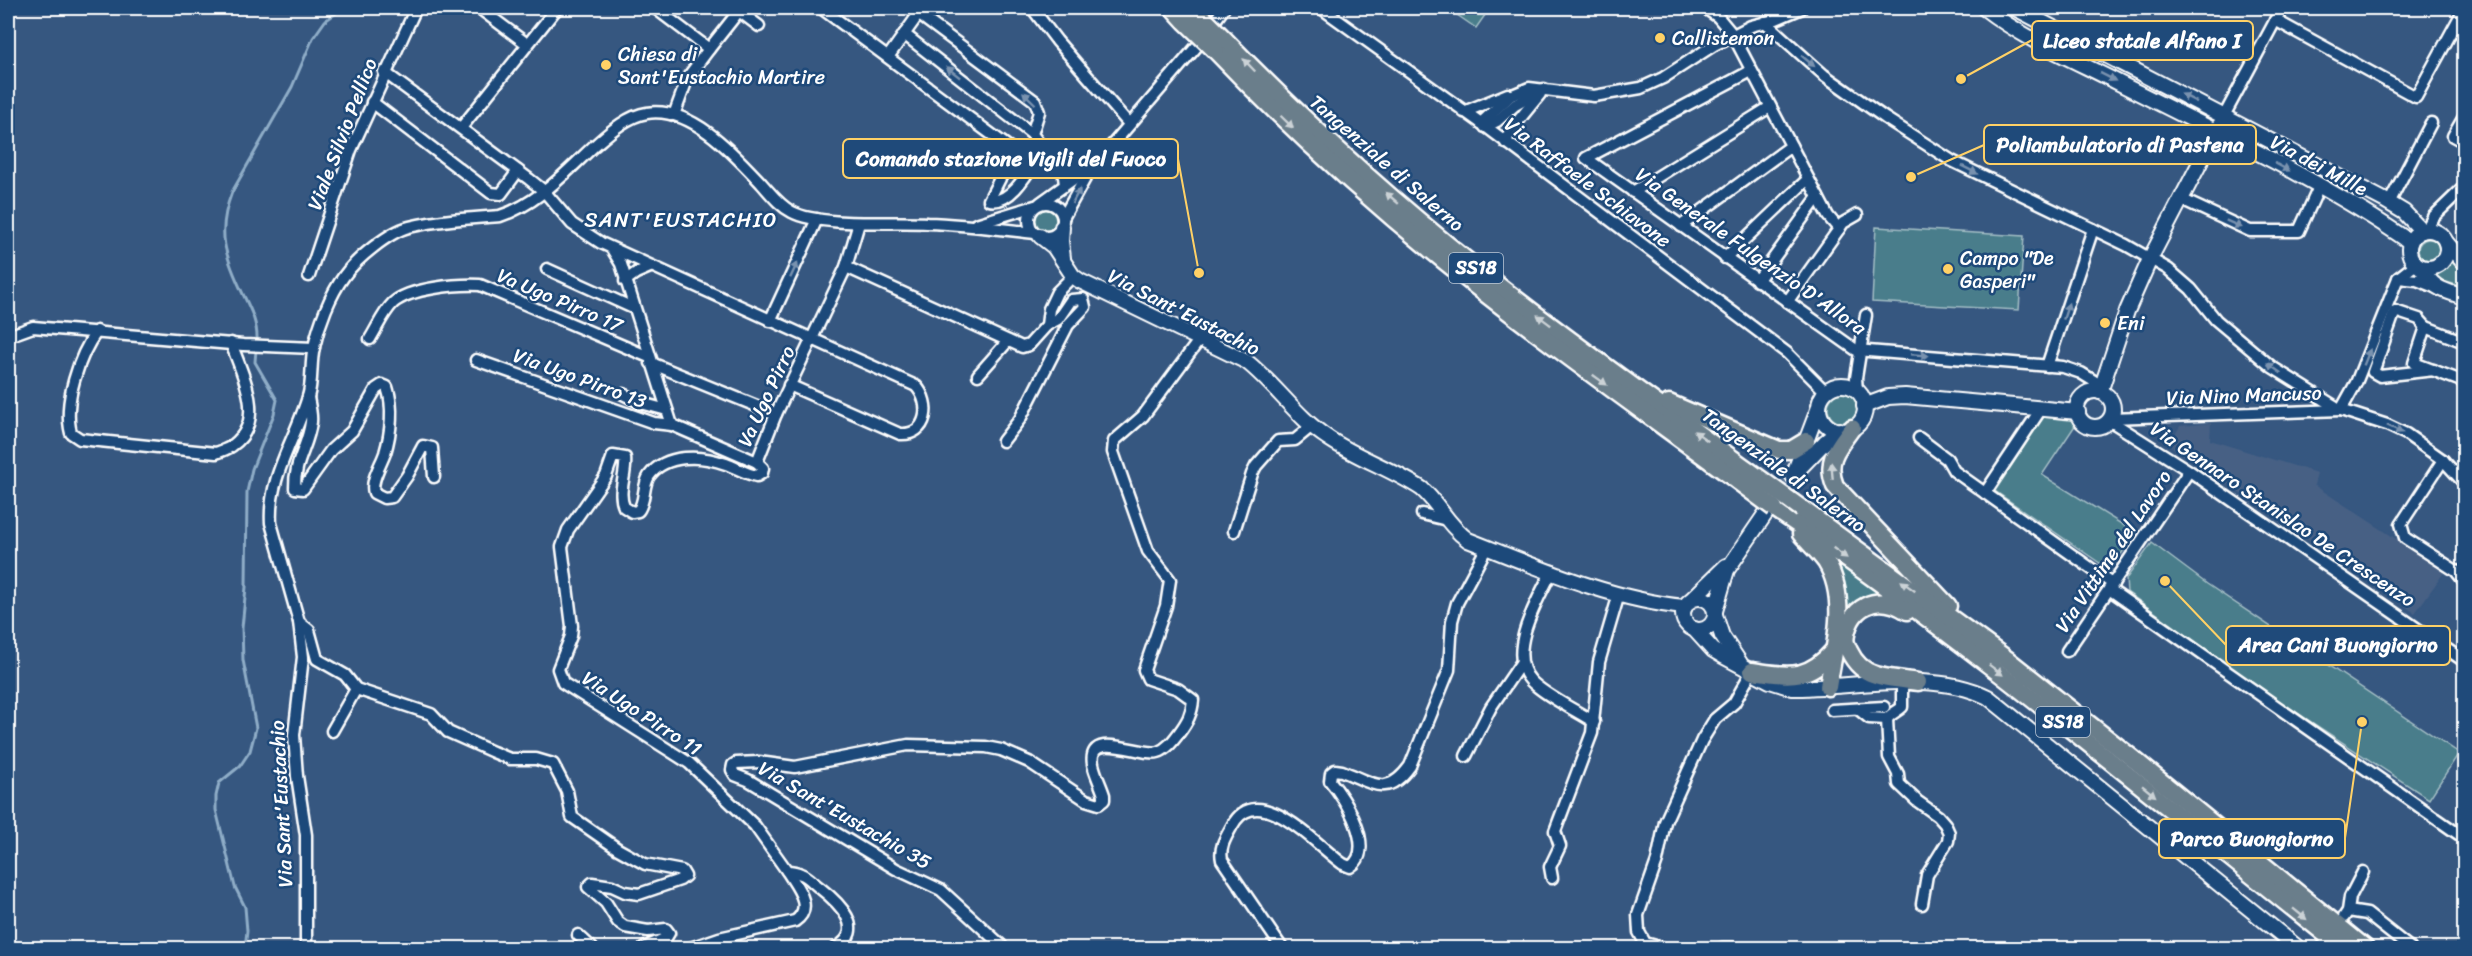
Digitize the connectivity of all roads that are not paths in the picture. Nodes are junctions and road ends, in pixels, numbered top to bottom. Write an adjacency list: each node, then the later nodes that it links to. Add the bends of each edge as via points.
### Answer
1 (416, 8): 30 (street, Viale Silvio Pellico)
2 (478, 8): 25 (street)
3 (557, 8): 25 (street)
4 (655, 8): 27 (street)
5 (821, 8): 28 (street)
6 (1032, 8): 40 (street)
7 (1173, 8): 19 (highway, Tangenziale di Salerno / SS18)
8 (1224, 8): 40 (street, via 1198,45)
9 (1321, 8): 35 (street, Via Raffaele Schiavone)
10 (1704, 8): 24 (street)
11 (1802, 8): 21 (street)
12 (1984, 8): 43 (street, Via dei Mille, one-way to 43, via 2065,55)
13 (2015, 8): 18 (street, Via dei Mille)
14 (2282, 8): 20 (street)
15 (736, 9): 22 (street); 27 (street)
16 (917, 10): 23 (street); 44 (street, one-way to 16, via 1039,112 1035,101)
17 (2462, 10): 20 (street, via 2416,97)
18 (2035, 13): 37 (street, Via dei Mille, one-way to 18)
19 (1189, 14): 26 (highway, Tangenziale di Salerno / SS18, bridge)
20 (2276, 20): 37 (street)
21 (1765, 22): 24 (street); 69 (street, one-way to 69, via 1824,75 1952,161)
22 (759, 26)
23 (904, 34): 28 (street); 44 (street, one-way to 23)
24 (1733, 35): 29 (street); 32 (street, via 1641,88 1594,96)
25 (525, 43): 42 (street)
26 (1220, 46): 109 (highway, Tangenziale di Salerno / SS18, one-way to 26, via 1418,220); 137 (highway, Tangenziale di Salerno / SS18, one-way to 137, via 1299,134 1434,252 1529,327)
27 (709, 49): 36 (street, via 688,77)
28 (888, 57): 48 (street)
29 (1751, 71): 34 (street); 57 (street, Via Generale Fulgenzio D'Allora, via 1586,158)
30 (384, 72): 33 (street, Viale Silvio Pellico); 42 (street)
31 (1522, 89): 32 (street); 35 (street); 41 (street)
32 (1544, 89): 41 (street, via 1515,105 1497,121); 46 (street, via 1510,131)
33 (372, 102): 50 (street, via 491,193 501,194); 83 (street, Viale Silvio Pellico, via 351,150)
34 (1770, 107): 47 (street); 57 (street)
35 (1464, 112): 41 (street, Via Raffaele Schiavone)
36 (674, 115): 56 (street, Via Sant'Eustachio, via 648,113 626,121); 63 (street, Via Sant'Eustachio, via 691,121 737,157 782,206)
37 (2224, 116): 43 (street); 60 (street, Via dei Mille)
38 (2464, 117): 45 (street, via 2453,136)
39 (2431, 123): 60 (street, Via dei Mille)
40 (1129, 124): 51 (street)
41 (1483, 125): 46 (street, Via Raffaele Schiavone)
42 (461, 128): 50 (street)
43 (2215, 132): 54 (street, Via dei Mille, one-way to 54); 59 (street)
44 (1032, 134): 49 (street)
45 (2464, 142)
46 (1506, 143): 118 (street, Via Raffaele Schiavone, via 1787,353)
47 (1791, 146): 52 (street); 67 (street)
48 (1014, 151): 49 (street); 49 (street, via 989,201 1012,193)
49 (1047, 151): 51 (street); 53 (street, via 1063,169)
50 (518, 171): 56 (street)
51 (1088, 173): 53 (street, Via Sant'Eustachio); 64 (street, one-way to 51)
52 (1808, 179): 58 (street); 75 (street)
53 (1065, 184): 61 (street, Via Sant'Eustachio)
54 (2319, 187): 59 (street, one-way to 54, via 2250,231 2299,231); 72 (street, Via dei Mille, via 2358,207)
55 (2464, 187): 70 (street)
56 (544, 191): 74 (street, via 572,224); 104 (street, Via Sant'Eustachio, via 506,214 408,227 386,238 344,275)
57 (1634, 192): 67 (street, Via Generale Fulgenzio D'Allora)
58 (1818, 197): 68 (street); 87 (street)
59 (2181, 199): 76 (street)
60 (2389, 203): 70 (street, Via dei Mille)
61 (1037, 205): 64 (street, via 1055,204); 66 (street, Via Sant'Eustachio); 71 (street, via 1029,221)
62 (1857, 215): 68 (street)
63 (817, 219): 65 (street, Via Sant'Eustachio); 93 (street, one-way to 63)
64 (1063, 222): 71 (street, via 1055,235); 77 (street)
65 (859, 223): 66 (street, Via Sant'Eustachio); 81 (street, Va Ugo Pirro)
66 (970, 226): 71 (street, Via Sant'Eustachio)
67 (1681, 226): 75 (street, Via Generale Fulgenzio D'Allora)
68 (1838, 227): 90 (street, via 1838,233)
69 (2093, 230): 76 (street); 108 (street, one-way to 69)
70 (2424, 231): 72 (street, via 2414,235); 73 (street, via 2435,231)
71 (1038, 234): 77 (street)
72 (2410, 242): 79 (street, via 2409,254)
73 (2445, 242): 78 (street); 79 (street, via 2443,261 2433,267)
74 (612, 249): 80 (street); 86 (street)
75 (1725, 258): 87 (street, Via Generale Fulgenzio D'Allora)
76 (2150, 259): 114 (street, via 2127,311); 122 (street, one-way to 76, via 2272,367 2216,320 2168,269)
77 (1064, 260): 84 (street)
78 (2464, 263)
79 (2418, 266): 85 (street); 88 (street)
80 (650, 267): 86 (street); 93 (street)
81 (846, 267): 101 (street, Va Ugo Pirro); 102 (street)
82 (547, 269): 91 (street)
83 (309, 276)
84 (1073, 276): 94 (street, via 1057,292); 100 (street, Via Sant'Eustachio)
85 (2398, 278): 88 (street); 122 (street, one-way to 85)
86 (625, 281): 91 (street)
87 (1756, 281): 90 (street, Via Generale Fulgenzio D'Allora)
88 (2437, 288): 89 (street)
89 (2464, 297)
90 (1786, 302): 105 (street, Via Generale Fulgenzio D'Allora)
91 (633, 308): 107 (street)
92 (1866, 315): 105 (street)
93 (770, 321): 101 (street)
94 (1047, 325): 102 (street, via 1029,345 1022,347); 131 (street, via 1058,318 1071,300 1083,299 1085,307 1068,325 1020,419)
95 (2426, 327): 98 (street); 110 (street, via 2414,363); 110 (street, via 2419,319 2395,310 2373,372 2380,376)
96 (97, 331): 97 (street, via 33,327); 103 (street); 103 (street, via 80,361 69,408 71,433 80,439 216,453 233,445 247,428 250,412 250,398)
97 (8, 336)
98 (2463, 338)
99 (370, 339): 107 (street, Va Ugo Pirro 17, via 393,303 406,294 480,285)
100 (1200, 339): 128 (street, Via Sant'Eustachio, via 1252,366); 184 (street, Via Sant'Eustachio 35, via 1143,416 1119,434 1113,452 1148,551 1170,580 1166,606 1144,670 1148,679 1178,688 1193,700 1188,720 1166,748 1156,753 1106,744 1097,749 1093,764 1104,795 1099,804 1086,800 1029,762 986,747 908,744 795,767 759,762 733,765 735,775 896,869 941,890)
101 (811, 340): 113 (street, Va Ugo Pirro); 113 (street, via 916,386 926,401 923,420 917,431 900,434)
102 (1008, 341): 111 (street)
103 (231, 343): 104 (street)
104 (314, 348): 117 (street, Via Sant'Eustachio)
105 (1862, 351): 108 (street, Via Generale Fulgenzio D'Allora, one-way to 108); 115 (street)
106 (476, 360): 127 (street, Via Ugo Pirro 13, via 654,423)
107 (650, 360): 121 (street); 124 (street, Va Ugo Pirro 17)
108 (2047, 366): 114 (street, Via Generale Fulgenzio D'Allora, via 2073,370)
109 (1607, 367): 132 (highway, via 1678,408 1762,445 1785,451); 137 (highway, Tangenziale di Salerno / SS18, one-way to 109)
110 (2434, 370): 112 (street)
111 (978, 375)
112 (2464, 382)
113 (789, 386): 124 (street, Va Ugo Pirro)
114 (2101, 389): 123 (street, via 2085,394); 126 (street, via 2112,402)
115 (1857, 392): 118 (street, via 1840,385); 119 (street)
116 (623, 394): 121 (street)
117 (308, 397): 138 (street, via 311,419 294,471 295,488 303,489 331,450 352,430 382,385 390,395 390,425 372,487 374,493 392,497 423,446 432,448); 154 (street, Via Sant'Eustachio, via 276,478 270,508)
118 (1822, 398): 129 (street, via 1824,423); 132 (street)
119 (1864, 406): 120 (street, via 1888,397 1905,396); 129 (street, via 1862,419)
120 (2041, 409): 123 (street); 140 (street)
121 (667, 410): 127 (street)
122 (2342, 410): 125 (street, Via Nino Mancuso); 134 (street, one-way to 134, via 2397,429)
123 (2078, 412): 126 (street, via 2082,421 2091,426)
124 (776, 414): 135 (street, Va Ugo Pirro)
125 (2148, 417): 126 (street, Via Nino Mancuso); 133 (street, via 2142,420 2139,431)
126 (2110, 419): 133 (street, Via Gennaro Stanislao De Crescenzo)
127 (672, 425): 135 (street, Va Ugo Pirro)
128 (1312, 426): 143 (street, Via Sant'Eustachio, via 1422,489); 144 (street, via 1295,440 1278,441 1256,466)
129 (1846, 429): 132 (street, via 1793,476); 156 (highway, one-way to 129, via 1835,486 1831,463)
130 (1919, 438): 140 (street, via 1947,459 1954,471)
131 (1003, 441)
132 (1806, 441)
133 (2145, 442): 136 (street, Via Gennaro Stanislao De Crescenzo)
134 (2443, 460): 139 (street); 148 (street, via 2401,524 2402,532)
135 (757, 462): 174 (street, Via Ugo Pirro 11, via 763,468 757,476 711,460 694,458 661,464 647,480 642,505 632,512 624,507 620,496 625,458 612,456 606,476 567,530 562,547 572,626 558,669 570,688 689,763 755,826)
136 (2189, 471): 149 (street, Via Vittime del Lavoro); 160 (street, Via Gennaro Stanislao De Crescenzo)
137 (1744, 476): 141 (highway, Tangenziale di Salerno / SS18, bridge); 156 (highway, Tangenziale di Salerno / SS18, one-way to 137, bridge, via 1802,509)
138 (434, 477)
139 (2464, 483)
140 (1985, 492): 149 (street)
141 (1770, 511): 146 (street); 157 (highway, via 1803,535 1831,572); 158 (highway, Tangenziale di Salerno / SS18, one-way to 158, via 1824,542)
142 (1422, 514): 143 (street)
143 (1447, 520): 145 (street, Via Sant'Eustachio, via 1468,540)
144 (1234, 531)
145 (1487, 547): 147 (street, Via Sant'Eustachio); 185 (street, via 1457,603 1449,670 1410,766 1392,785 1381,786 1342,771 1331,773 1330,781 1358,829 1361,852 1357,862 1350,867 1343,864 1287,819 1267,810 1255,809 1244,814 1227,834 1222,860)
146 (1733, 561): 152 (street); 153 (street)
147 (1552, 571): 150 (street, Via Sant'Eustachio); 161 (street, via 1528,619)
148 (2464, 581)
149 (2111, 587): 159 (street, Via Vittime del Lavoro); 173 (street)
150 (1619, 594): 151 (street, Via Sant'Eustachio); 170 (street, via 1599,662)
151 (1656, 604): 152 (street, Via Sant'Eustachio); 155 (street, Via Sant'Eustachio)
152 (1686, 605): 153 (street, via 1701,598 1710,602); 155 (street, via 1684,615)
153 (1715, 613): 155 (street, via 1710,626 1702,629); 162 (street, via 1722,636)
154 (299, 621): 165 (street, Via Sant'Eustachio, via 309,630 317,659 345,675); 179 (street, Via Sant'Eustachio, via 303,657 294,735 306,835)
155 (1690, 625): 162 (street, Via Sant'Eustachio, via 1713,650)
156 (1963, 626): 191 (highway, Tangenziale di Salerno / SS18)
157 (1840, 645): 158 (highway, via 1858,610 1886,602 1896,604); 162 (highway, via 1811,671 1798,675); 163 (highway, via 1869,673); 164 (highway)
158 (1963, 645): 190 (highway, Tangenziale di Salerno / SS18, one-way to 190)
159 (2067, 651)
160 (2464, 661)
161 (1521, 663): 170 (street, via 1530,680); 172 (street, via 1491,707)
162 (1747, 668): 164 (street, Via Sant'Eustachio, via 1792,688); 186 (street, via 1734,703 1715,719 1702,740 1665,822 1657,861 1638,915 1639,932 1645,943)
163 (1910, 683): 164 (street, Via Sant'Eustachio); 169 (street, via 1902,706); 189 (street, Via Sant'Eustachio, via 1954,685 1988,697)
164 (1832, 687)
165 (356, 689): 171 (street); 181 (street, Via Sant'Eustachio, via 431,714 448,732 510,759 536,759 553,764 567,791 572,817 645,864 682,871 685,876 680,880 639,894 612,886 588,886 625,927 666,929 669,933)
166 (1884, 707): 167 (street)
167 (1858, 709): 168 (street); 169 (street, via 1869,718)
168 (1832, 710)
169 (1887, 719): 177 (street, via 1889,757 1899,784 1938,816 1949,833 1927,875)
170 (1594, 722): 176 (street, via 1555,831 1560,846 1550,867)
171 (332, 731)
172 (1466, 756)
173 (2464, 838)
174 (787, 871): 182 (street, via 803,901 802,916); 183 (street, Via Ugo Pirro 11, via 801,874 845,912 850,929)
175 (2363, 872): 192 (street, via 2346,915 2367,914)
176 (1552, 878)
177 (1922, 904)
178 (578, 935): 180 (street)
179 (306, 948)
180 (592, 948)
181 (644, 948)
182 (690, 948)
183 (836, 948)
184 (1002, 948)
185 (1282, 948)
186 (1663, 948)
187 (1722, 948): 188 (street)
188 (1733, 948)
189 (2298, 948)
190 (2343, 948)
191 (2365, 948)
192 (2410, 948)

